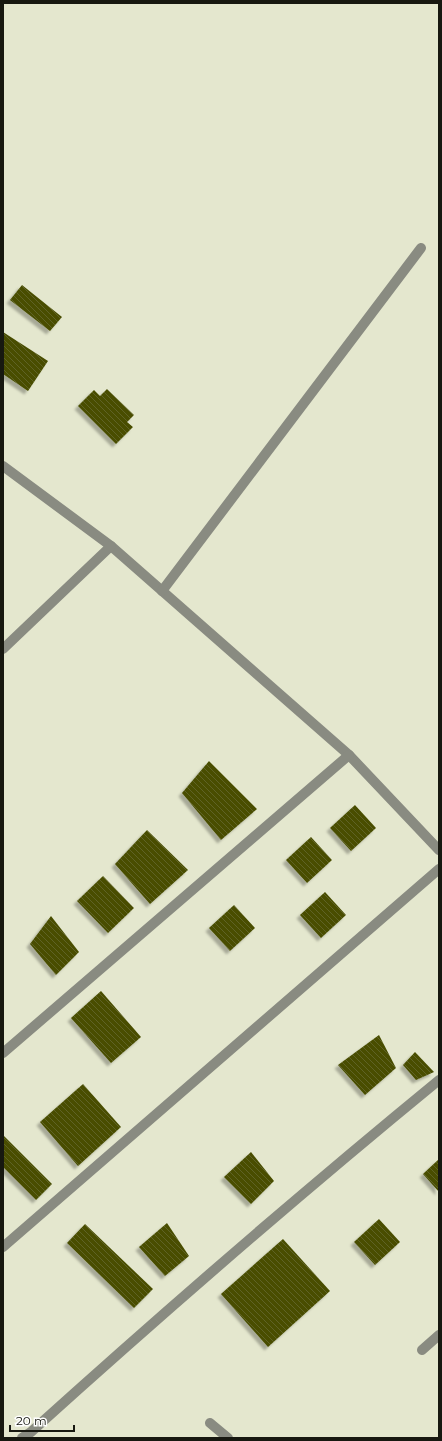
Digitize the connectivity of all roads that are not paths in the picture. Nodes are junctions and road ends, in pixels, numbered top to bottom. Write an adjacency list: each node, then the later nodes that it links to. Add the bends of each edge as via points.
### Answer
1 (421, 248): 4 (street)
2 (3, 466): 3 (street)
3 (111, 546): 4 (street); 5 (street)
4 (162, 590): 6 (street)
5 (3, 649)
6 (349, 755): 7 (street); 9 (street)
7 (439, 850)
8 (439, 869): 11 (street)
9 (3, 1053)
10 (439, 1080): 15 (street, via 328,1171)
11 (3, 1247)
12 (439, 1336): 13 (street)
13 (422, 1350)
14 (210, 1423): 16 (street)
15 (22, 1438)
16 (228, 1438)

